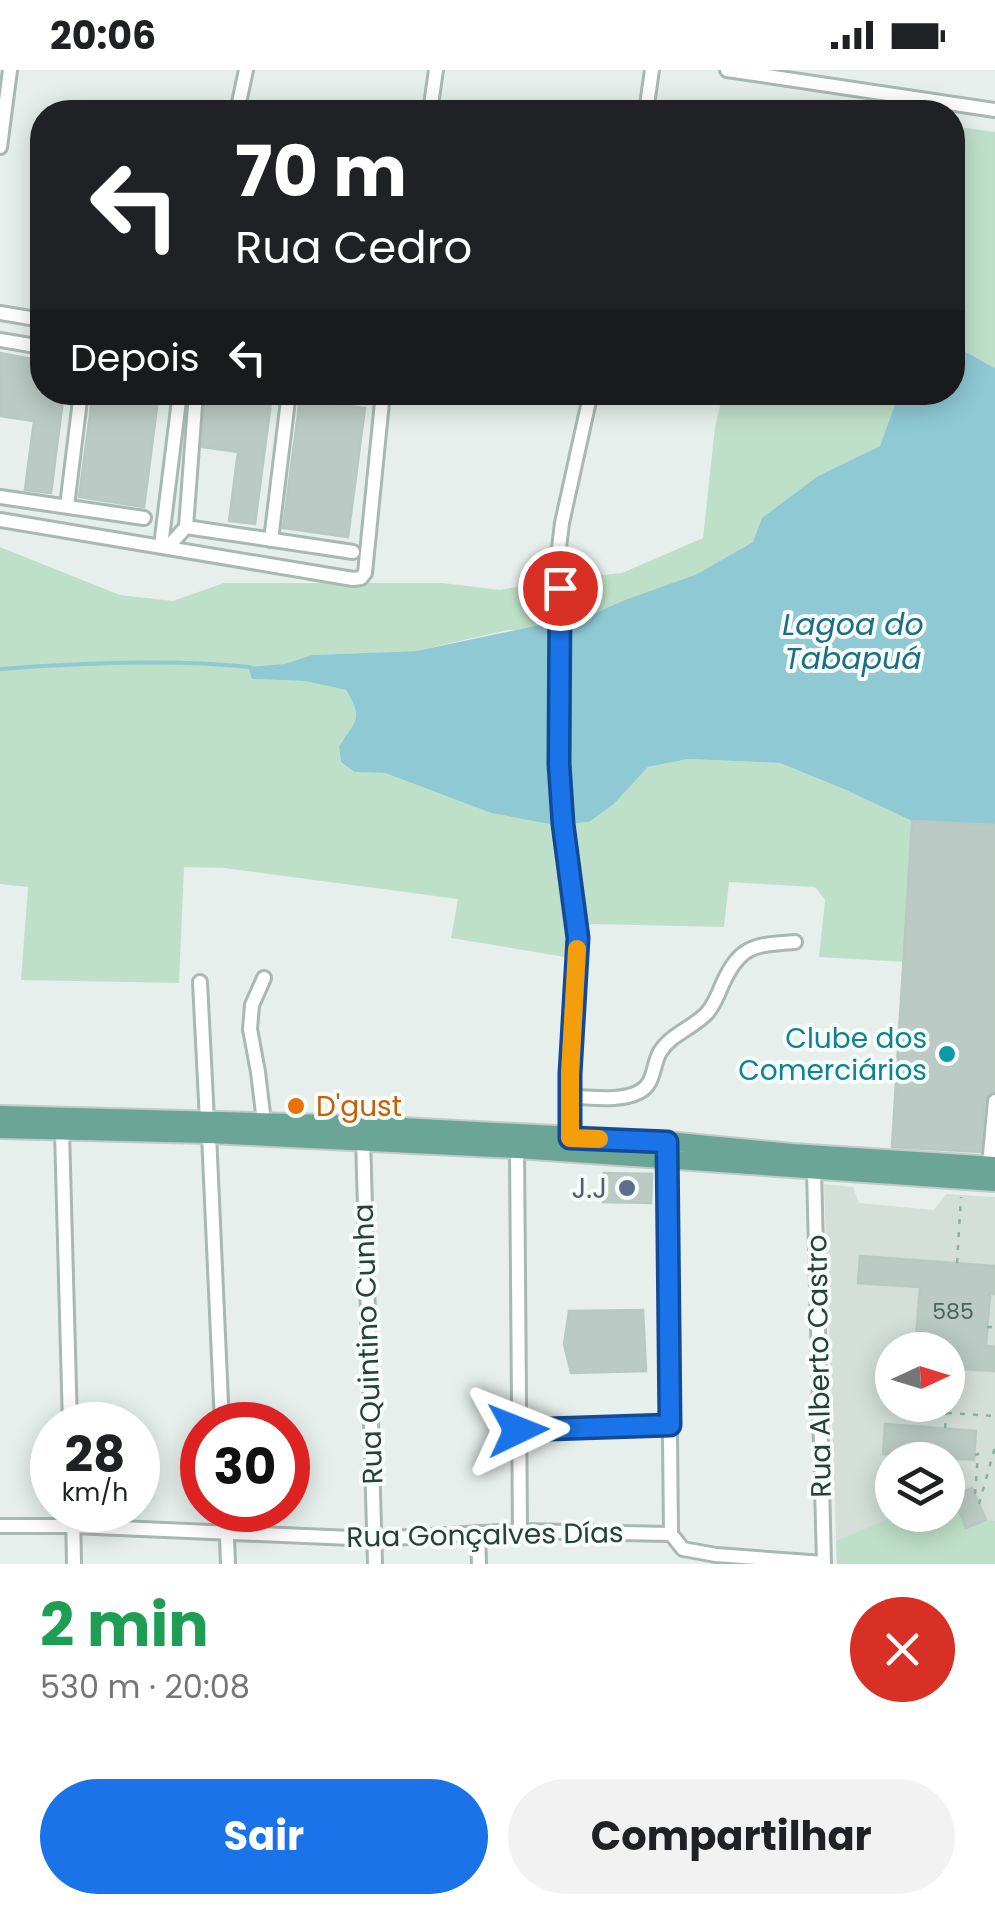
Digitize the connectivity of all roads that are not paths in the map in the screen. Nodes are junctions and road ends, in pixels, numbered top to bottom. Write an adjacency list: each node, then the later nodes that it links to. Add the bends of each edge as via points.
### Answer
1 (10, 70): 12 (street)
2 (246, 70): 6 (street)
3 (436, 70): 7 (street)
4 (652, 70): 8 (street)
5 (727, 70): 9 (street)
6 (240, 100)
7 (432, 100)
8 (648, 100)
9 (928, 100)
10 (965, 106): 11 (street)
11 (995, 110)
12 (0, 146)
13 (0, 313): 14 (street)
14 (30, 318)
15 (0, 340): 16 (street)
16 (30, 344)
17 (79, 405): 24 (street)
18 (179, 405): 29 (street)
19 (195, 405): 27 (street)
20 (287, 405): 28 (street)
21 (382, 405): 29 (street, via 361,578)
22 (588, 405): 34 (street, via 560,548 559,764 578,938)
23 (0, 498): 24 (street)
24 (67, 506): 25 (street)
25 (144, 518)
26 (0, 520): 29 (street)
27 (186, 526): 28 (street); 29 (street)
28 (271, 540): 30 (street)
29 (165, 547)
30 (353, 552)
31 (795, 942): 34 (street, via 739,955 706,1015 668,1042 638,1093)
32 (264, 978): 37 (street, via 250,1029)
33 (200, 982): 38 (street)
34 (570, 1097): 42 (street)
35 (995, 1101): 46 (street)
36 (0, 1115): 38 (main road)
37 (264, 1122): 38 (main road); 41 (main road)
38 (208, 1128): 40 (main road); 41 (main road); 48 (street)
39 (0, 1129): 40 (main road)
40 (62, 1130): 47 (street)
41 (363, 1133): 42 (main road); 43 (main road); 59 (street, Rua Quintino Cunha)
42 (570, 1138): 44 (main road)
43 (517, 1149): 44 (main road); 50 (street)
44 (666, 1150): 45 (main road); 46 (main road); 49 (street)
45 (814, 1170): 46 (main road); 65 (street, Rua Alberto Castro)
46 (993, 1171)
47 (69, 1402)
48 (221, 1402)
49 (670, 1425): 50 (street); 58 (street)
50 (518, 1430): 53 (street)
51 (0, 1526): 52 (street, Rua Gonçalves Días)
52 (30, 1526)
53 (520, 1530): 57 (street, Rua Gonçalves Días); 58 (street, Rua Gonçalves Días)
54 (73, 1532): 61 (street)
55 (227, 1532): 62 (street)
56 (245, 1532): 59 (street, Rua Gonçalves Días)
57 (478, 1534): 59 (street, Rua Gonçalves Días); 64 (street)
58 (671, 1534): 60 (street, via 683,1549)
59 (374, 1539): 63 (street, Rua Quintino Cunha)
60 (716, 1559): 65 (street)
61 (74, 1564)
62 (228, 1564)
63 (375, 1564)
64 (479, 1564)
65 (824, 1564)

